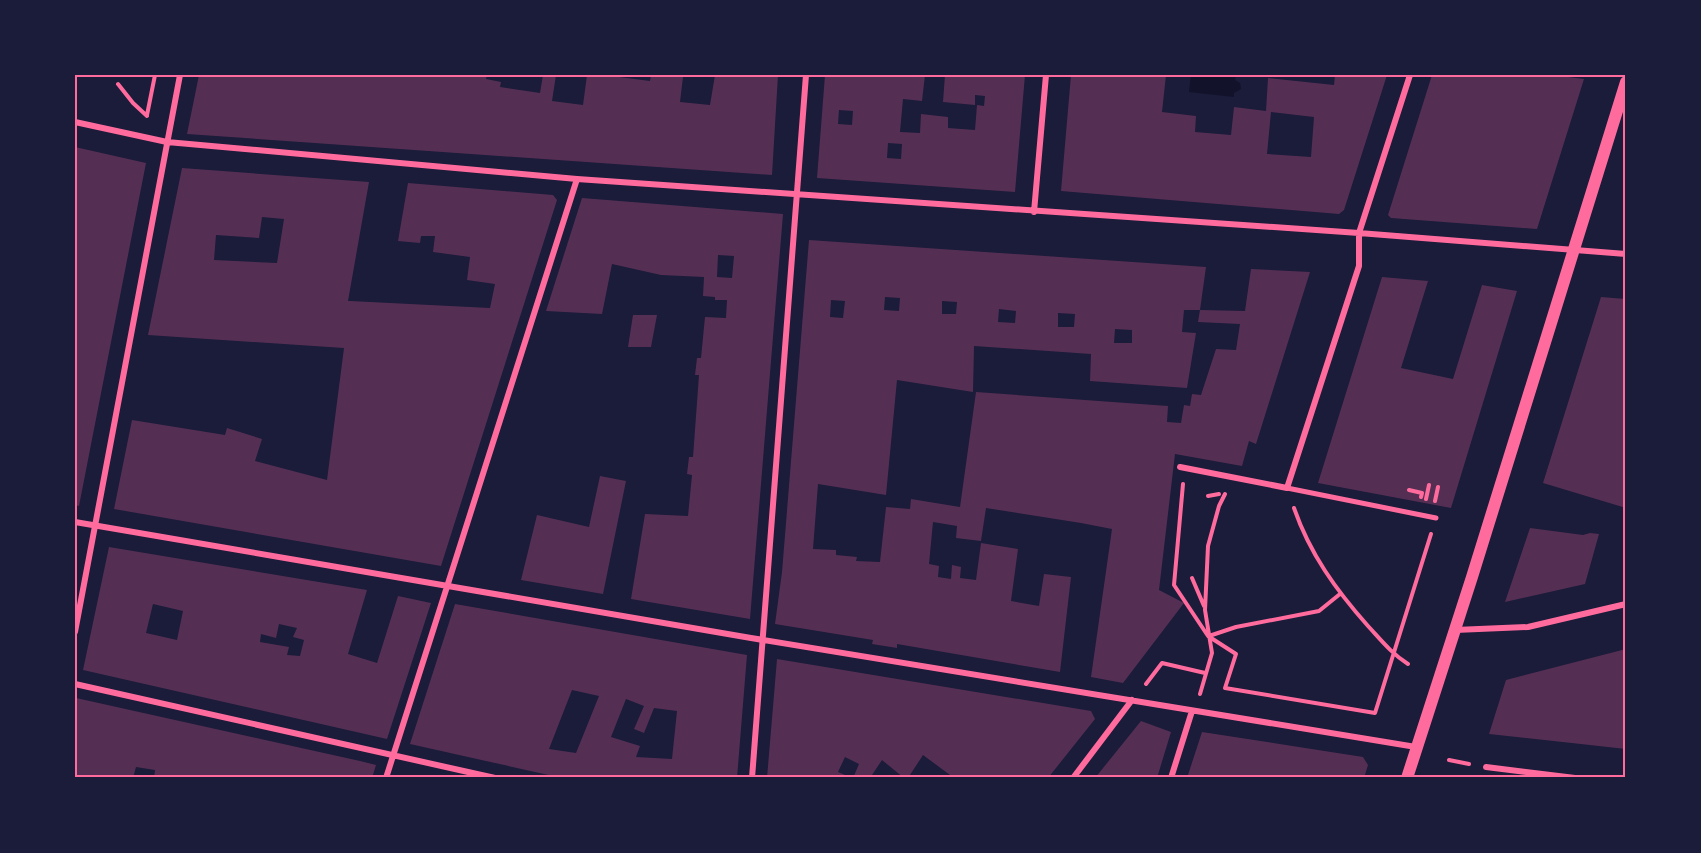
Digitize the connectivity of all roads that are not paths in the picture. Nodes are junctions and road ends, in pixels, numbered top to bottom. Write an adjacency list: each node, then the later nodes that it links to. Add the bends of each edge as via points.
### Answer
1 (180, 75): 7 (street)
2 (806, 75): 9 (street)
3 (1046, 75): 10 (street)
4 (1410, 75): 11 (street)
5 (1626, 82): 12 (main road)
6 (75, 122): 7 (street)
7 (166, 142): 8 (street); 18 (street)
8 (577, 179): 9 (street); 19 (street)
9 (798, 195): 10 (street); 23 (street)
10 (1034, 212): 11 (street)
11 (1359, 233): 12 (street); 15 (street, via 1359,266)
12 (1574, 251): 13 (street); 21 (main road)
13 (1626, 254)
14 (1180, 467): 15 (street)
15 (1287, 488): 16 (street)
16 (1436, 518)
17 (75, 522): 18 (street)
18 (96, 525): 19 (street); 22 (street)
19 (448, 585): 23 (street); 28 (street)
20 (1626, 604): 21 (street, via 1528,627)
21 (1455, 630): 27 (main road)
22 (75, 632)
23 (763, 640): 25 (street); 32 (street)
24 (75, 684): 28 (street)
25 (1132, 700): 26 (street); 33 (street)
26 (1192, 711): 27 (street); 34 (street)
27 (1416, 747): 35 (main road)
28 (393, 755): 30 (street); 31 (street)
29 (1486, 767): 36 (street)
30 (386, 778)
31 (495, 778)
32 (753, 778)
33 (1072, 778)
34 (1171, 778)
35 (1407, 778)
36 (1575, 778)

